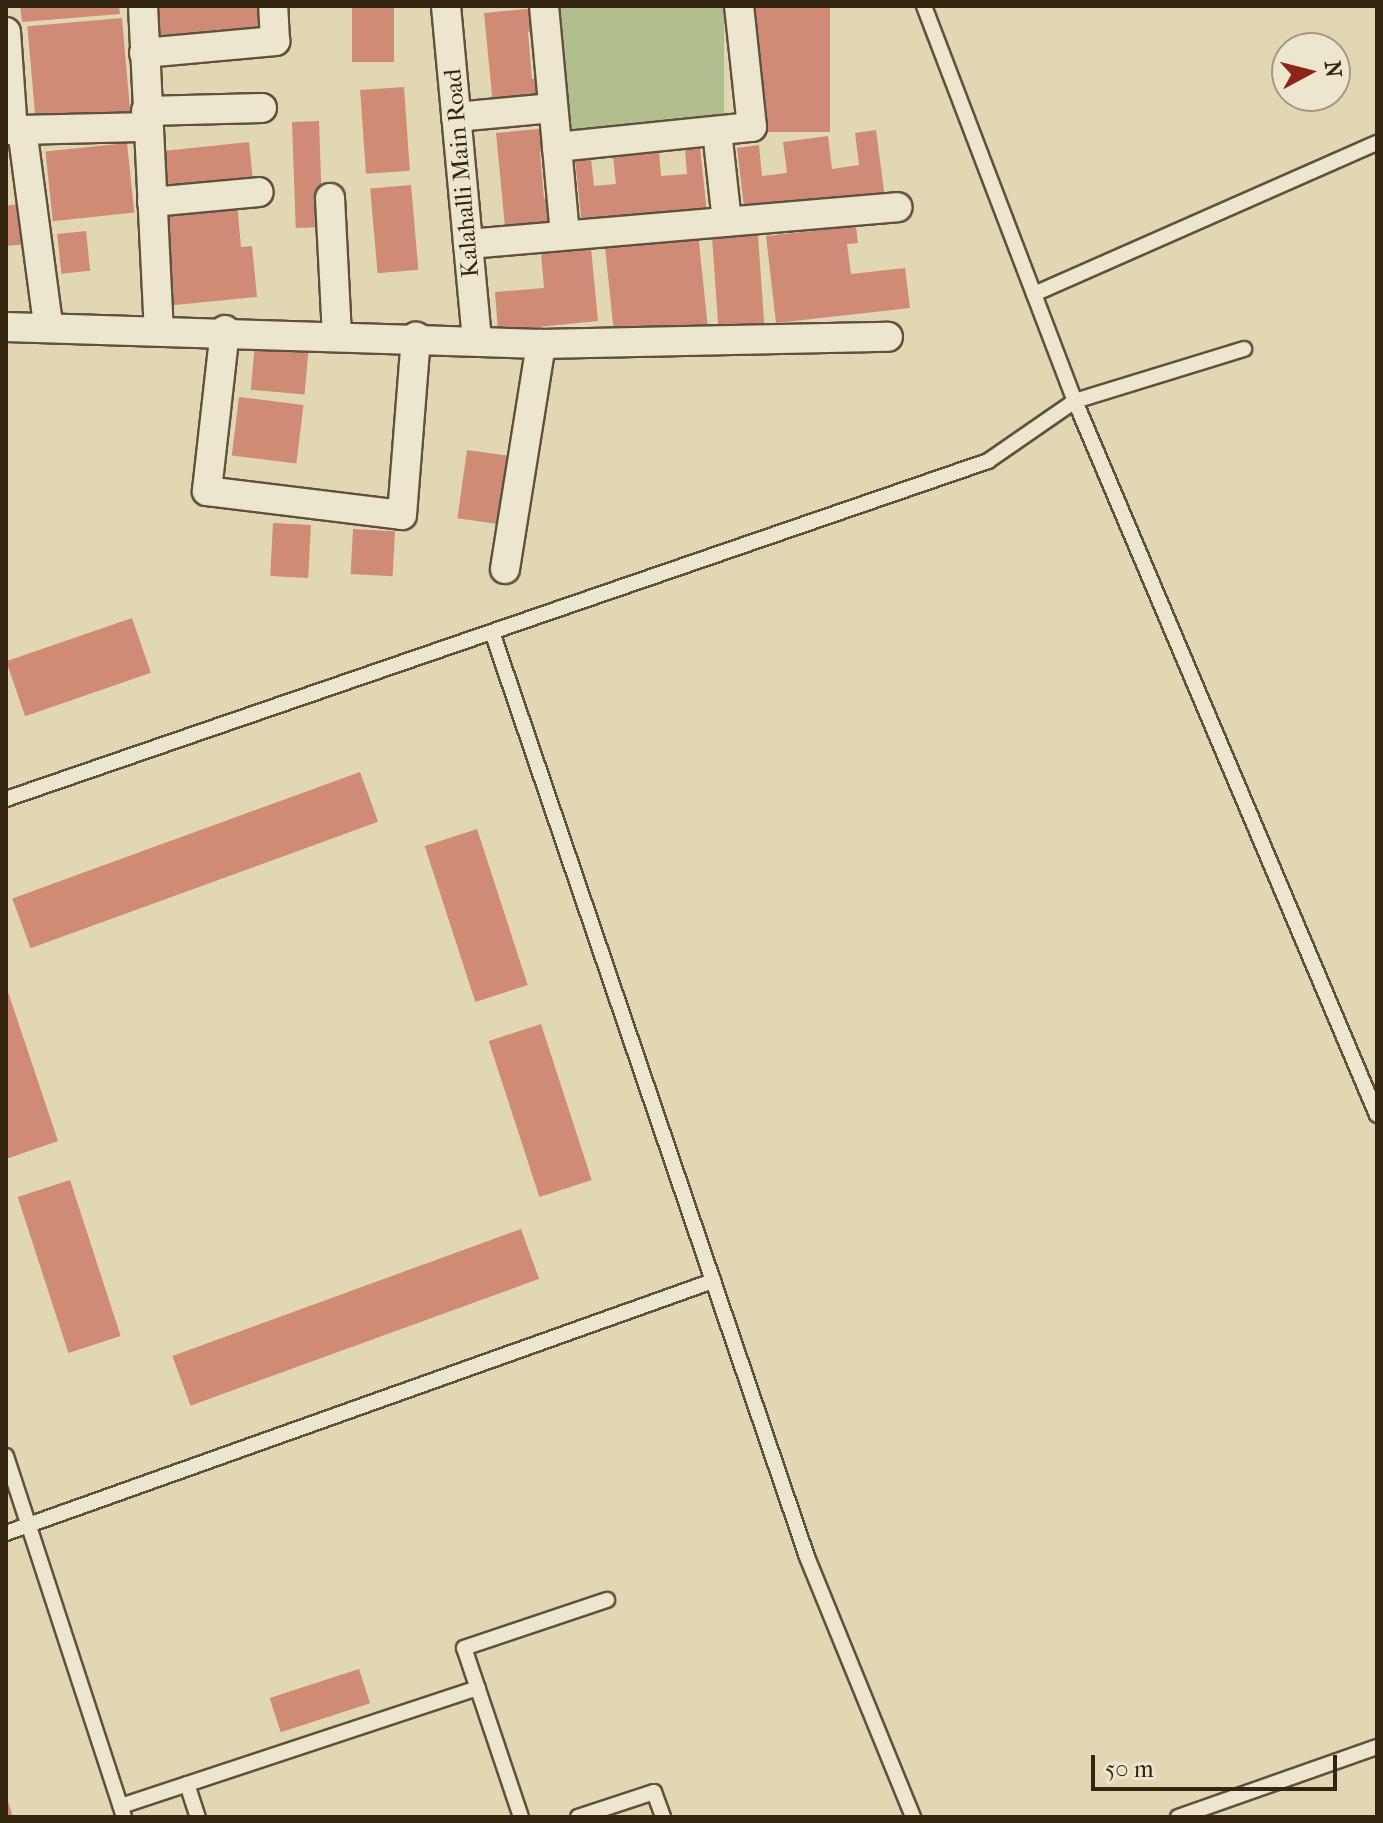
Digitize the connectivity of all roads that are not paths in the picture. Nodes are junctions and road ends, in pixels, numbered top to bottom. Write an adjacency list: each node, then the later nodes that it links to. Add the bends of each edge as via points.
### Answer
1 (143, 6): 8 (street)
2 (273, 6): 8 (street, via 275,41)
3 (446, 6): 11 (street, Kalahalli Main Road)
4 (544, 6): 10 (street)
5 (739, 6): 14 (street, via 752,127)
6 (924, 6): 25 (lane)
7 (6, 32): 13 (street)
8 (144, 53): 12 (street)
9 (262, 108): 12 (street)
10 (553, 108): 11 (street); 16 (street)
11 (456, 117): 24 (street, Kalahalli Main Road)
12 (146, 119): 13 (street); 20 (street)
13 (14, 131): 17 (street)
14 (717, 131): 16 (street); 22 (street)
15 (1377, 143): 25 (lane)
16 (557, 147): 23 (street)
17 (18, 181): 26 (street)
18 (259, 192): 20 (street)
19 (330, 198): 30 (street)
20 (152, 202): 28 (street)
21 (897, 207): 22 (street)
22 (727, 221): 23 (street)
23 (565, 235): 24 (street)
24 (468, 244): 33 (street, Kalahalli Main Road)
25 (1034, 294): 36 (lane)
26 (48, 324): 27 (street); 28 (street)
27 (6, 327)
28 (159, 328): 29 (street)
29 (225, 330): 30 (street); 31 (street, via 207,491 402,515)
30 (337, 334): 31 (street)
31 (416, 337): 33 (street)
32 (888, 337): 34 (street)
33 (477, 339): 34 (street)
34 (541, 344): 37 (street)
35 (1244, 349): 36 (lane)
36 (1075, 401): 38 (lane, via 988,461); 40 (lane)
37 (505, 569)
38 (492, 632): 39 (lane); 41 (lane)
39 (6, 799)
40 (1377, 1115)
41 (713, 1281): 43 (lane); 54 (lane, via 807,1557)
42 (6, 1456): 43 (lane)
43 (29, 1526): 44 (lane); 49 (lane)
44 (6, 1533)
45 (607, 1600): 46 (lane, via 464,1648)
46 (478, 1688): 48 (lane); 51 (lane)
47 (1377, 1747): 55 (lane)
48 (187, 1784): 49 (lane); 50 (lane)
49 (123, 1811)
50 (198, 1817)
51 (521, 1817)
52 (578, 1817): 53 (lane, via 654,1792)
53 (663, 1817)
54 (913, 1817)
55 (1178, 1817)

